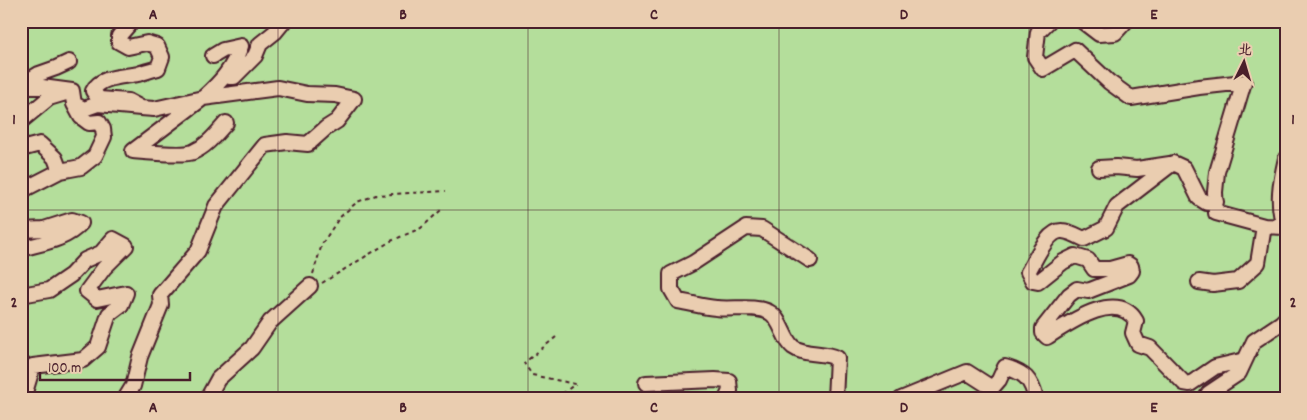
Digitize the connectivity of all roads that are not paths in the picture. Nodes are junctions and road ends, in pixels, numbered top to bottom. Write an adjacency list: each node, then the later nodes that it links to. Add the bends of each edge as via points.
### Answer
1 (132, 21): 14 (street, via 119,36 119,42 128,47 147,43 157,46 162,57 158,68 117,76 93,91 99,98 128,101)
2 (284, 21): 9 (street, via 260,44 255,56 234,78 230,77)
3 (1049, 21): 7 (street)
4 (1060, 21): 7 (street)
5 (1082, 21): 6 (street, via 1099,34 1115,33)
6 (1126, 21)
7 (1038, 32): 23 (street, via 1035,57 1044,69 1076,50 1108,82 1131,98 1244,82 1217,172)
8 (213, 56): 9 (street, via 241,46)
9 (235, 61): 13 (street, via 222,81)
10 (69, 62): 11 (street)
11 (21, 85): 12 (street, via 42,87)
12 (73, 97): 14 (street, via 84,109 98,104); 15 (street, via 50,98); 21 (street, via 81,117 88,123 99,122 104,137 95,156 81,167)
13 (203, 98): 14 (street, via 154,109); 16 (street, via 133,151 191,153 209,142); 36 (street, via 278,88 354,99 337,121 308,144 286,142 265,146 216,206 198,251 160,295 161,305 140,357 133,386)
14 (141, 108)
15 (21, 121)
16 (226, 124)
17 (21, 149): 21 (street, via 40,144 55,158)
18 (1286, 158): 25 (street, via 1279,201)
19 (1173, 163): 20 (street, via 1137,169); 23 (street, via 1184,168 1199,198 1207,203); 33 (street, via 1117,206 1106,228 1084,239 1062,231 1047,239 1028,272 1033,282 1038,282 1075,256 1088,260 1094,269 1128,264 1132,272 1088,291 1077,289 1043,328 1043,333 1047,337 1099,309 1120,308 1131,312 1136,320 1132,333 1138,344 1150,348 1184,383 1190,384 1215,367)
20 (1099, 168)
21 (60, 171): 22 (street)
22 (21, 191)
23 (1216, 202): 24 (street, via 1216,213)
24 (1264, 226): 25 (street); 29 (street, via 1258,263 1238,282)
25 (1285, 228)
26 (21, 230): 27 (street, via 44,229 72,220 81,223 74,232)
27 (21, 249)
28 (810, 260): 39 (street, via 762,229 746,228 671,274 671,289 678,301 722,309 758,308 772,313 792,346 802,352 837,358)
29 (1199, 282)
30 (310, 286): 37 (street, via 270,322 252,348 218,379)
31 (21, 295): 35 (street, via 49,290 71,275 85,260 101,253 113,239 126,246 86,292 97,298 126,293 121,305 109,314 98,346 83,360 33,366)
32 (1286, 318): 33 (street, via 1254,341)
33 (1245, 360): 42 (street, via 1239,373)
34 (646, 383): 38 (street, via 729,381 730,391)
35 (23, 399)
36 (125, 399)
37 (207, 399)
38 (726, 399)
39 (835, 399)
40 (901, 399): 41 (street, via 966,372 992,388 1005,368 1024,375 1033,385)
41 (1036, 399)
42 (1205, 399)

